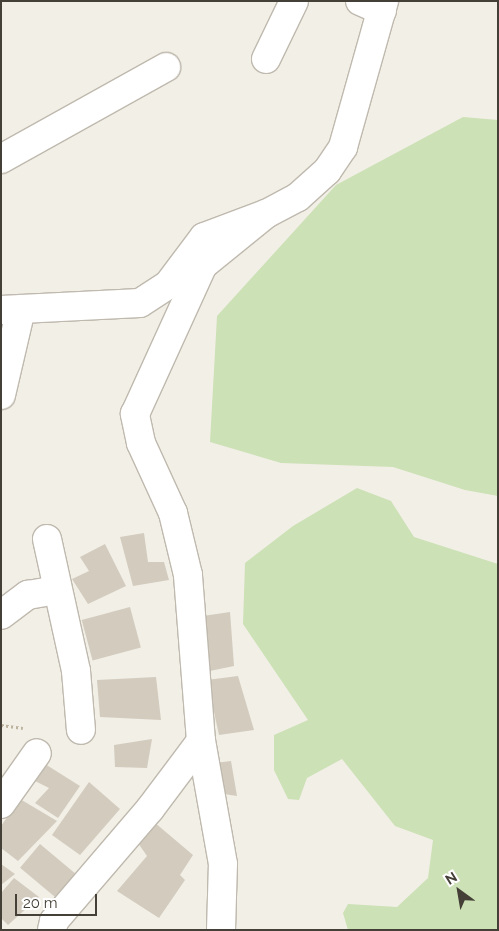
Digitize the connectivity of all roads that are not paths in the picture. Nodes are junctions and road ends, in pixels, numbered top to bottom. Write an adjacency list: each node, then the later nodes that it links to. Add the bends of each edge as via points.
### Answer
1 (294, 1): 3 (street)
2 (375, 4): 6 (street, via 343,147 311,186)
3 (266, 59)
4 (166, 67): 5 (street)
5 (1, 160)
6 (266, 214): 7 (street, via 204,237 168,285 140,303); 13 (street, via 203,265 135,414 141,443 173,513 188,575)
7 (11, 310): 8 (street)
8 (1, 395)
9 (48, 539): 10 (street)
10 (57, 590): 11 (street, via 28,595); 12 (street, via 76,671)
11 (1, 615)
12 (81, 730)
13 (201, 741): 16 (street, via 150,810 54,921); 17 (street, via 223,864)
14 (37, 753): 15 (street)
15 (1, 804)
16 (52, 930)
17 (220, 930)

